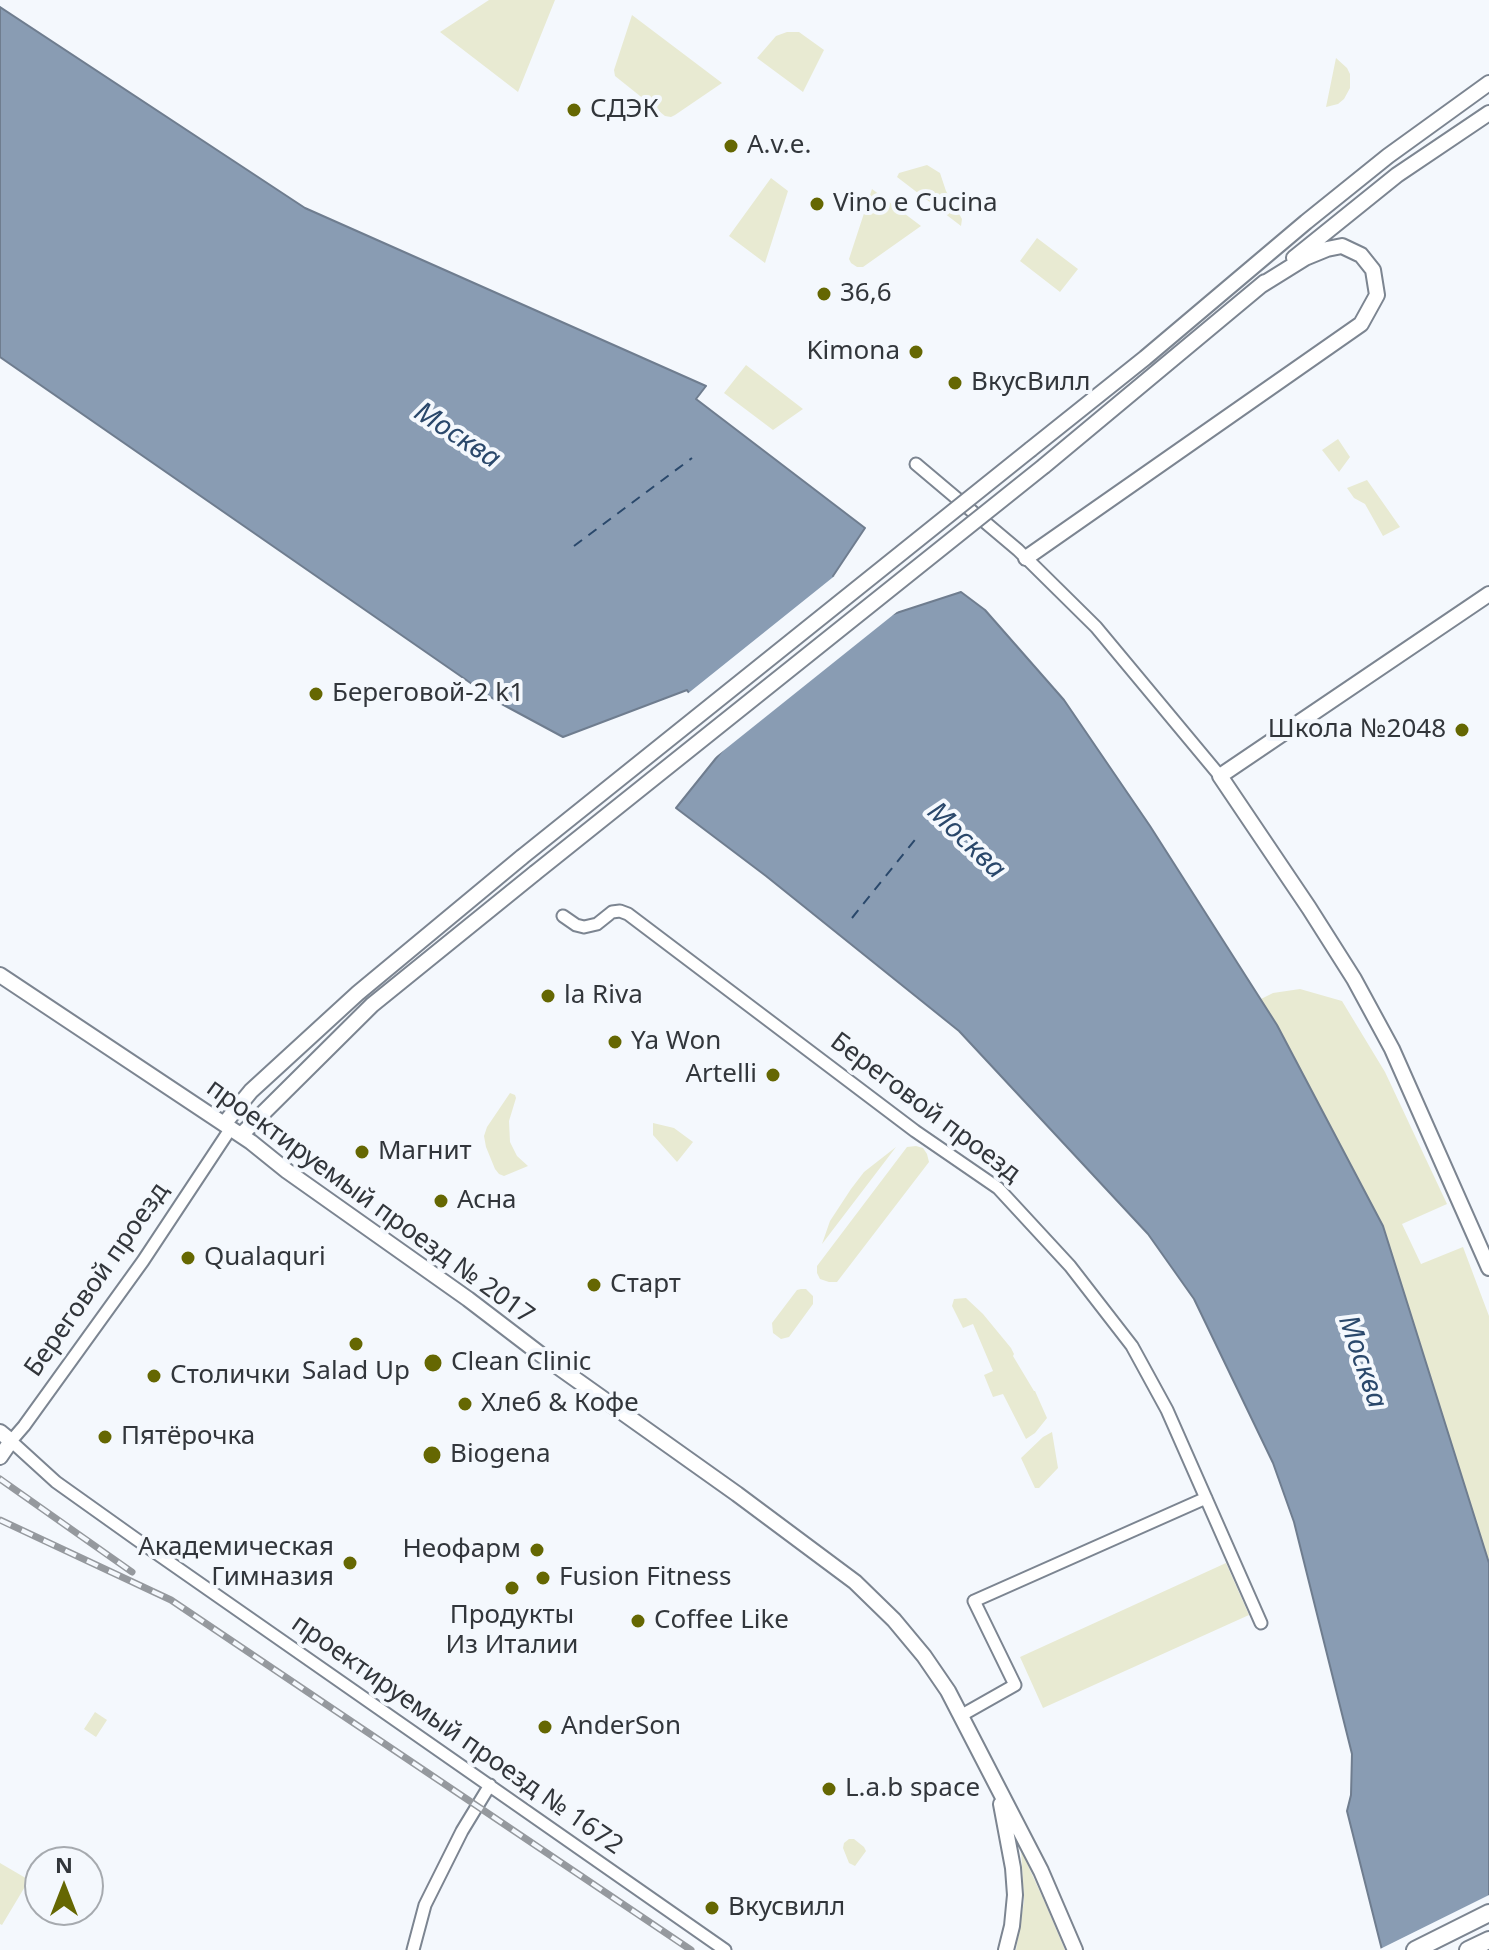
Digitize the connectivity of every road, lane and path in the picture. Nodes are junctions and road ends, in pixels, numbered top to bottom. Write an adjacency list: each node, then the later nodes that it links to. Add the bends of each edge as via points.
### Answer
1 (1489, 83): 10 (street, bridge, via 1388,156 358,993 251,1091)
2 (1489, 113): 3 (street, via 1397,175)
3 (1260, 286): 5 (street, via 1305,258 1342,246 1361,255 1373,270 1377,295 1361,324); 10 (street, bridge, via 372,1005)
4 (916, 464): 5 (street)
5 (1026, 558): 7 (street, via 1096,627)
6 (1489, 594): 7 (street)
7 (1220, 776): 11 (street, via 1354,979 1392,1049)
8 (563, 916): 14 (street, Береговой проезд, via 584,927 612,912 628,914 998,1188 1070,1266 1132,1346)
9 (0, 975): 10 (street, проектируемый проезд № 2017)
10 (232, 1129): 12 (street, Береговой проезд, via 24,1426); 16 (street, проектируемый проезд № 2017, via 855,1582 924,1656)
11 (1489, 1268)
12 (5, 1436): 13 (street, Береговой проезд); 18 (street, проектируемый проезд № 1672, via 78,1498)
13 (0, 1457)
14 (1206, 1498): 15 (street, Береговой проезд); 16 (street, via 974,1601 1015,1685)
15 (1261, 1623)
16 (962, 1715): 17 (street, проектируемый проезд № 2017)
17 (996, 1784): 23 (street, проектируемый проезд № 2017, via 1015,1895); 24 (street, проектируемый проезд № 2017)
18 (490, 1785): 21 (street, via 425,1905); 22 (street, проектируемый проезд № 1672)
19 (1489, 1913): 25 (main road)
20 (1489, 1940): 26 (main road)
21 (413, 1950)
22 (725, 1950)
23 (1006, 1950)
24 (1075, 1950)
25 (1415, 1950)
26 (1468, 1950)

